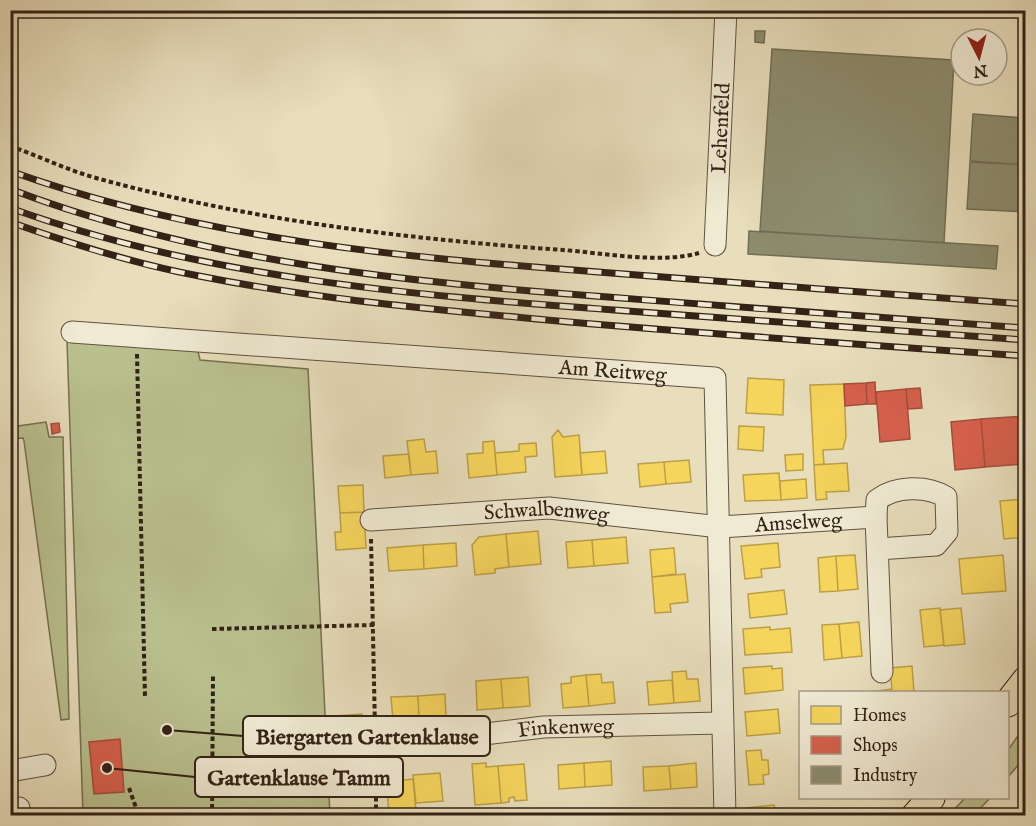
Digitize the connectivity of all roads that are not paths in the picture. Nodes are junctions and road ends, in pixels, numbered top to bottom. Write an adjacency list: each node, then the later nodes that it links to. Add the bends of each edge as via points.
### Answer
1 (726, 10): 2 (street, Lehenfeld)
2 (715, 244)
3 (72, 332): 6 (street, Am Reitweg, via 715,378)
4 (876, 517): 6 (street, Amselweg); 7 (street); 7 (street, via 877,500 888,492 931,489 946,497 946,532 936,545)
5 (371, 520): 6 (street, Schwalbenweg, via 549,507)
6 (720, 526): 11 (street, Am Reitweg)
7 (878, 549): 8 (street)
8 (882, 672)
9 (1026, 680): 10 (main road)
10 (1009, 702)
11 (721, 723): 12 (street, Finkenweg, via 544,727); 16 (street, Am Reitweg)
12 (375, 747)
13 (45, 765): 14 (street)
14 (10, 771)
15 (930, 799): 17 (main road)
16 (725, 816)
17 (915, 816)

